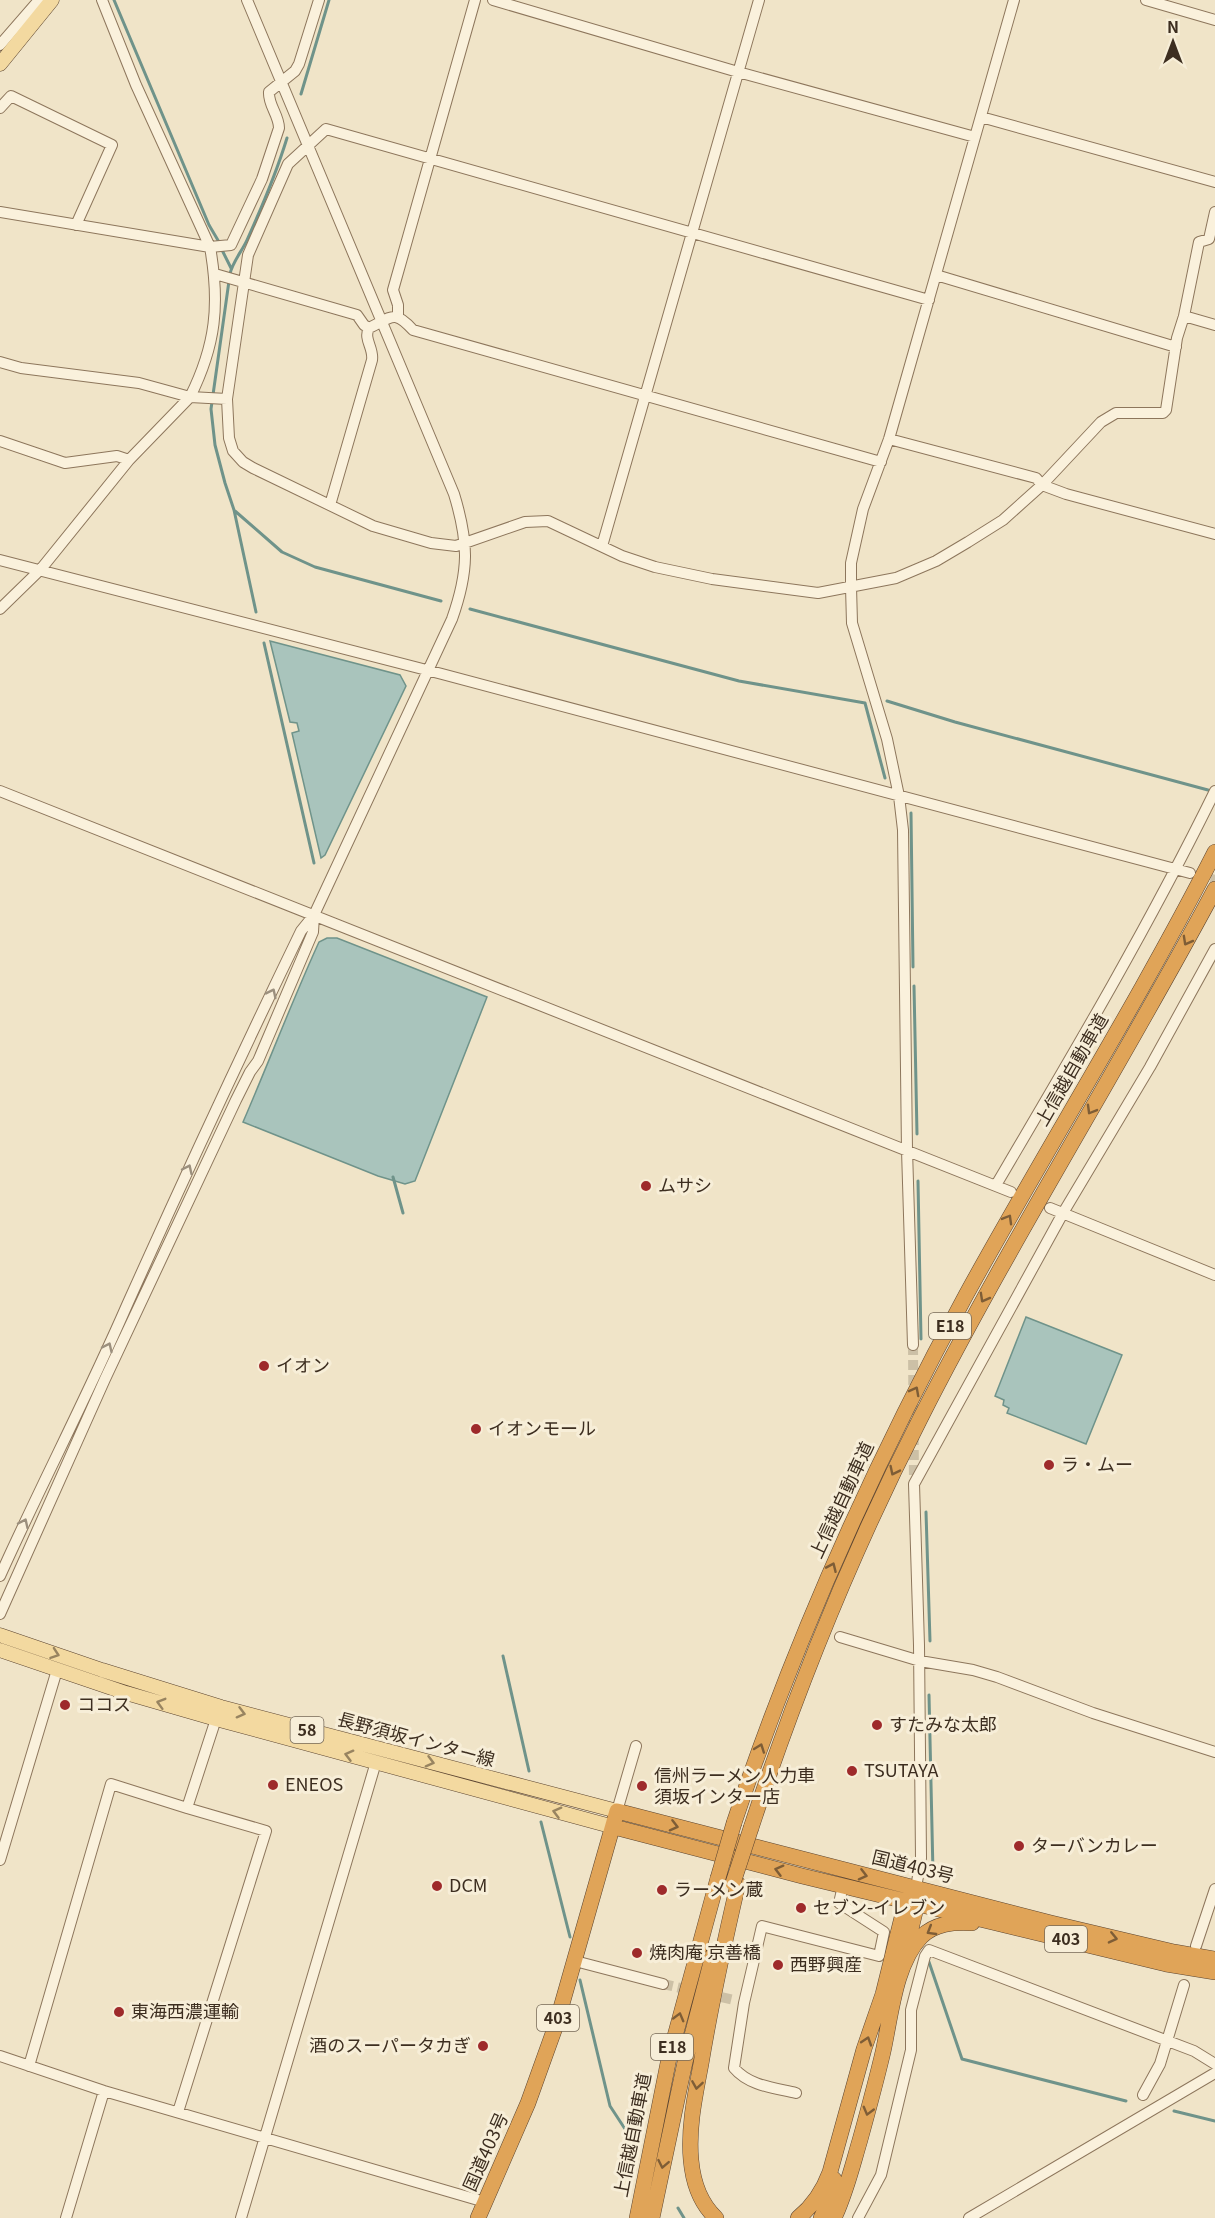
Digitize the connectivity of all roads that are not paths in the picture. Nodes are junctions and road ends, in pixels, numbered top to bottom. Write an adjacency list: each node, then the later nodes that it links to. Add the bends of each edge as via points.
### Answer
1 (39, 0): 12 (street)
2 (52, 0): 13 (main road)
3 (102, 0): 26 (street, via 136,85)
4 (247, 0): 15 (street)
5 (319, 0): 15 (street, via 299,64)
6 (475, 0): 20 (street)
7 (494, 0): 14 (street)
8 (759, 0): 14 (street)
9 (1014, 0): 17 (street)
10 (1146, 0): 11 (street)
11 (1215, 20)
12 (0, 45)
13 (0, 64)
14 (738, 72): 18 (street); 25 (street)
15 (281, 80): 19 (street); 26 (street, via 268,98 279,122 277,136 250,207 231,245)
16 (0, 108): 24 (street, via 11,96 112,145)
17 (981, 117): 18 (street); 21 (street)
18 (975, 137): 28 (street)
19 (309, 147): 20 (street, via 327,129); 29 (street, via 288,164); 33 (street)
20 (431, 158): 25 (street); 32 (street, via 393,290)
21 (1215, 182)
22 (0, 212): 24 (street)
23 (1215, 212): 31 (street, via 1209,239 1199,242)
24 (76, 225): 26 (street)
25 (691, 232): 30 (street); 38 (street)
26 (212, 247): 27 (street)
27 (218, 274): 29 (street); 39 (street, via 210,349)
28 (936, 275): 30 (street); 36 (street)
29 (241, 280): 35 (street, via 357,315); 40 (street)
30 (929, 300): 41 (street)
31 (1184, 316): 34 (street); 36 (street)
32 (398, 317): 33 (street); 38 (street, via 413,330)
33 (382, 321): 35 (street); 48 (street, via 454,494)
34 (1215, 325)
35 (369, 328): 46 (street, via 372,360)
36 (1176, 347): 45 (street, via 1168,406 1163,413 1111,415)
37 (0, 362): 39 (street, via 138,383)
38 (645, 394): 44 (street); 49 (street)
39 (190, 397): 40 (street); 43 (street)
40 (224, 399): 46 (street, via 229,438 233,451 243,462)
41 (890, 439): 44 (street); 45 (street, via 1036,478)
42 (0, 441): 43 (street, via 65,463 117,456)
43 (129, 460): 51 (street)
44 (880, 462): 52 (street, via 863,509 851,563)
45 (1042, 485): 47 (street); 52 (street, via 1003,520 936,561 896,578)
46 (330, 505): 48 (street, via 387,532 431,543)
47 (1215, 534)
48 (466, 543): 49 (street, via 531,520 555,524); 54 (street, via 460,596)
49 (602, 546): 52 (street, via 655,567 712,579 818,593)
50 (0, 560): 51 (street)
51 (41, 569): 53 (street); 54 (street)
52 (851, 587): 57 (street, via 852,623 887,739)
53 (0, 609)
54 (427, 670): 57 (street); 62 (street)
55 (0, 791): 62 (street)
56 (1215, 791): 59 (street)
57 (899, 796): 59 (street); 64 (street, via 903,830)
58 (1215, 852): 101 (highway, 上信越自動車道 / E18, one-way to 58, bridge, via 734,1823 777,1699 871,1480 998,1237 1155,965)
59 (1176, 871): 60 (street); 65 (street)
60 (1190, 873)
61 (1215, 889): 86 (highway, 上信越自動車道 / E18, one-way to 86, bridge, via 919,1419 818,1644 775,1756)
62 (314, 915): 64 (street); 71 (street, one-way to 62, via 237,1064 301,931); 72 (street, via 313,932 258,1061 105,1379)
63 (1215, 949): 68 (street)
64 (907, 1150): 65 (street); 70 (street)
65 (996, 1185): 66 (street)
66 (1011, 1192)
67 (1050, 1208): 68 (street)
68 (1063, 1213): 69 (street); 76 (street, via 914,1484)
69 (1215, 1275)
70 (914, 1345)
71 (0, 1576)
72 (0, 1614)
73 (0, 1635): 83 (main road, 長野須坂インター線 / 58, one-way to 83, via 221,1707)
74 (840, 1637): 76 (street)
75 (0, 1650): 77 (main road, 長野須坂インター線 / 58)
76 (920, 1661): 80 (street, via 997,1677); 88 (street, via 921,1858)
77 (57, 1670): 78 (main road, 長野須坂インター線 / 58, one-way to 77); 85 (street)
78 (216, 1719): 81 (main road, 長野須坂インター線 / 58, one-way to 78); 82 (street)
79 (636, 1746): 83 (street)
80 (1215, 1752)
81 (376, 1762): 84 (main road, 長野須坂インター線 / 58, one-way to 81); 109 (street)
82 (187, 1808): 103 (street, via 111,1784); 108 (street, via 266,1831)
83 (617, 1811): 84 (highway, 国道403号 / 403); 88 (highway, 国道403号 / 403, one-way to 88)
84 (614, 1827): 87 (highway, 国道403号 / 403, one-way to 84); 94 (highway, 国道403号 / 403)
85 (0, 1860)
86 (735, 1884): 117 (highway, 上信越自動車道 / E18, one-way to 117, via 685,2062); 118 (highway, one-way to 118, via 704,2043 690,2142 698,2192)
87 (843, 1886): 90 (highway, 国道403号 / 403); 106 (street, via 839,1903 884,1932 879,1956 762,1926 739,2002 734,2068 740,2076 757,2083)
88 (915, 1888): 90 (highway); 93 (highway, 国道403号 / 403, one-way to 93)
89 (1215, 1889): 92 (street)
90 (912, 1903): 91 (highway, 国道403号 / 403); 96 (highway); 110 (highway, one-way to 90, via 864,2049)
91 (1008, 1926): 95 (highway, 国道403号 / 403); 96 (highway, one-way to 96, via 937,1926 913,1946)
92 (1196, 1946)
93 (1215, 1959)
94 (575, 1961): 97 (street); 111 (highway, 国道403号 / 403, via 528,2103)
95 (1215, 1972)
96 (900, 1974): 121 (highway, one-way to 121, via 878,2074)
97 (663, 1984)
98 (1184, 1984): 99 (street)
99 (1167, 2041): 102 (street); 107 (street); 122 (street, via 929,1950 911,2010 912,2050 881,2175)
100 (0, 2056): 103 (street)
101 (669, 2058): 115 (highway, via 656,2099); 116 (highway, 上信越自動車道 / E18)
102 (1215, 2064)
103 (29, 2066): 105 (street)
104 (1215, 2073): 123 (street)
105 (104, 2091): 108 (street); 112 (street)
106 (796, 2092)
107 (1143, 2095)
108 (178, 2112): 109 (street)
109 (265, 2138): 111 (street); 113 (street)
110 (840, 2138): 119 (highway, via 825,2187); 120 (highway, via 832,2191)
111 (484, 2202): 114 (highway, 国道403号 / 403)
112 (66, 2218)
113 (241, 2218)
114 (478, 2218)
115 (631, 2218)
116 (637, 2218)
117 (652, 2218)
118 (716, 2218)
119 (798, 2218)
120 (821, 2218)
121 (835, 2218)
122 (858, 2218)
123 (969, 2218)

